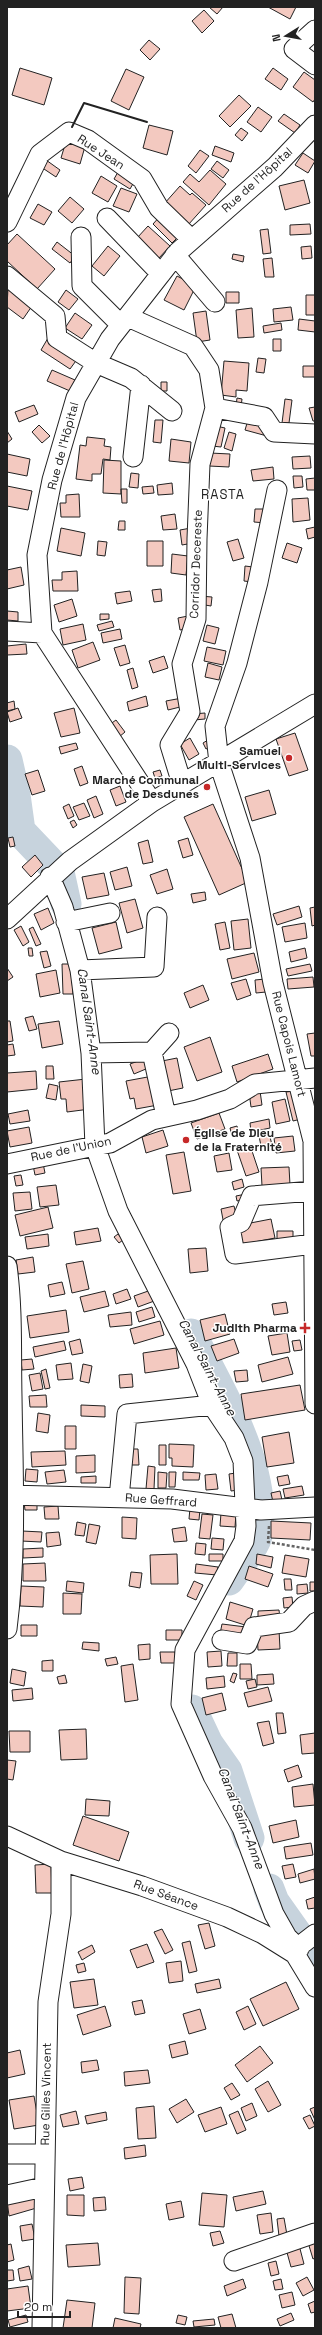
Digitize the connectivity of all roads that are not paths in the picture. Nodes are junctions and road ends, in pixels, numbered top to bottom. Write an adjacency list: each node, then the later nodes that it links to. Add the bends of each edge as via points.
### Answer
1 (315, 30): 2 (street, via 294,49)
2 (315, 66)
3 (315, 125): 7 (street, Rue de l'Hôpital, via 275,167)
4 (107, 218): 9 (street)
5 (7, 222): 7 (street, Rue Jean, via 40,154 69,132 88,140 142,180 160,208)
6 (81, 237): 12 (street, via 82,286)
7 (191, 238): 8 (street, Rue de l'Hôpital)
8 (176, 254): 9 (street, Rue de l'Hôpital); 11 (street)
9 (161, 274): 12 (street, Rue de l'Hôpital)
10 (7, 276): 13 (street, via 55,316 57,338)
11 (215, 302)
12 (124, 321): 13 (street, Rue de l'Hôpital); 15 (street, via 193,346 209,370)
13 (96, 363): 14 (street); 21 (street, Rue de l'Hôpital, via 76,398 52,480 37,555)
14 (141, 385): 16 (street); 18 (street)
15 (215, 408): 17 (street, via 264,417 274,432); 24 (street, Corridor Decereste, via 200,464 196,619 182,664 190,712 170,745)
16 (172, 411)
17 (315, 434)
18 (133, 457)
19 (277, 490): 23 (street, Rue Capois Lamort, via 258,582 237,663 215,726)
20 (7, 631): 21 (street)
21 (42, 633): 25 (street, Rue de l'Hôpital)
22 (315, 704): 23 (street)
23 (219, 763): 24 (street); 35 (street, Rue Capois Lamort, via 250,858 273,983)
24 (182, 784): 25 (street)
25 (152, 802): 26 (street)
26 (52, 876): 29 (street); 30 (street)
27 (110, 913): 30 (street)
28 (157, 917): 31 (street, via 154,967)
29 (7, 919)
30 (66, 922): 31 (street)
31 (80, 970): 34 (street)
32 (169, 1032): 33 (street)
33 (152, 1052): 34 (street); 36 (street)
34 (91, 1054): 37 (street)
35 (307, 1079): 36 (street, Rue de l'Union, via 255,1084 230,1099); 39 (street, Rue Capois Lamort, via 313,1141)
36 (166, 1116): 37 (street, Rue de l'Union, via 152,1120)
37 (102, 1145): 38 (street, Rue de l'Union); 46 (street, via 118,1210 196,1364)
38 (7, 1164)
39 (313, 1191): 40 (street, Rue Capois Lamort); 40 (street, via 252,1196 241,1222 230,1227 235,1254)
40 (313, 1244): 42 (street, Rue Capois Lamort)
41 (8, 1278): 43 (street)
42 (314, 1282): 45 (street, Rue Capois Lamort)
43 (9, 1337): 44 (street)
44 (14, 1387): 47 (street)
45 (315, 1404)
46 (212, 1405): 48 (street, via 127,1414); 50 (street, via 234,1438)
47 (10, 1496): 48 (street, Rue Geffrard); 51 (street)
48 (119, 1498): 50 (street, Rue Geffrard, via 172,1499)
49 (315, 1507): 50 (street, Rue Geffrard)
50 (257, 1509): 57 (street, via 246,1526 244,1541 185,1650 181,1704 213,1776 242,1828 274,1914 286,1937)
51 (10, 1571): 53 (street)
52 (315, 1601): 54 (street, via 304,1606 288,1622 254,1628 247,1644)
53 (7, 1629)
54 (222, 1640)
55 (7, 1836): 56 (street, Rue Séance)
56 (61, 1862): 57 (street, Rue Séance, via 142,1886 263,1934); 60 (street, Rue Gilles Vincent, via 61,1914 48,2002)
57 (303, 1945): 58 (street)
58 (315, 1987)
59 (7, 2154): 60 (street)
60 (45, 2154): 61 (street, Rue Gilles Vincent)
61 (44, 2187): 62 (street); 65 (street, Rue Gilles Vincent)
62 (7, 2195)
63 (315, 2233): 64 (street)
64 (234, 2261)
65 (42, 2328)

